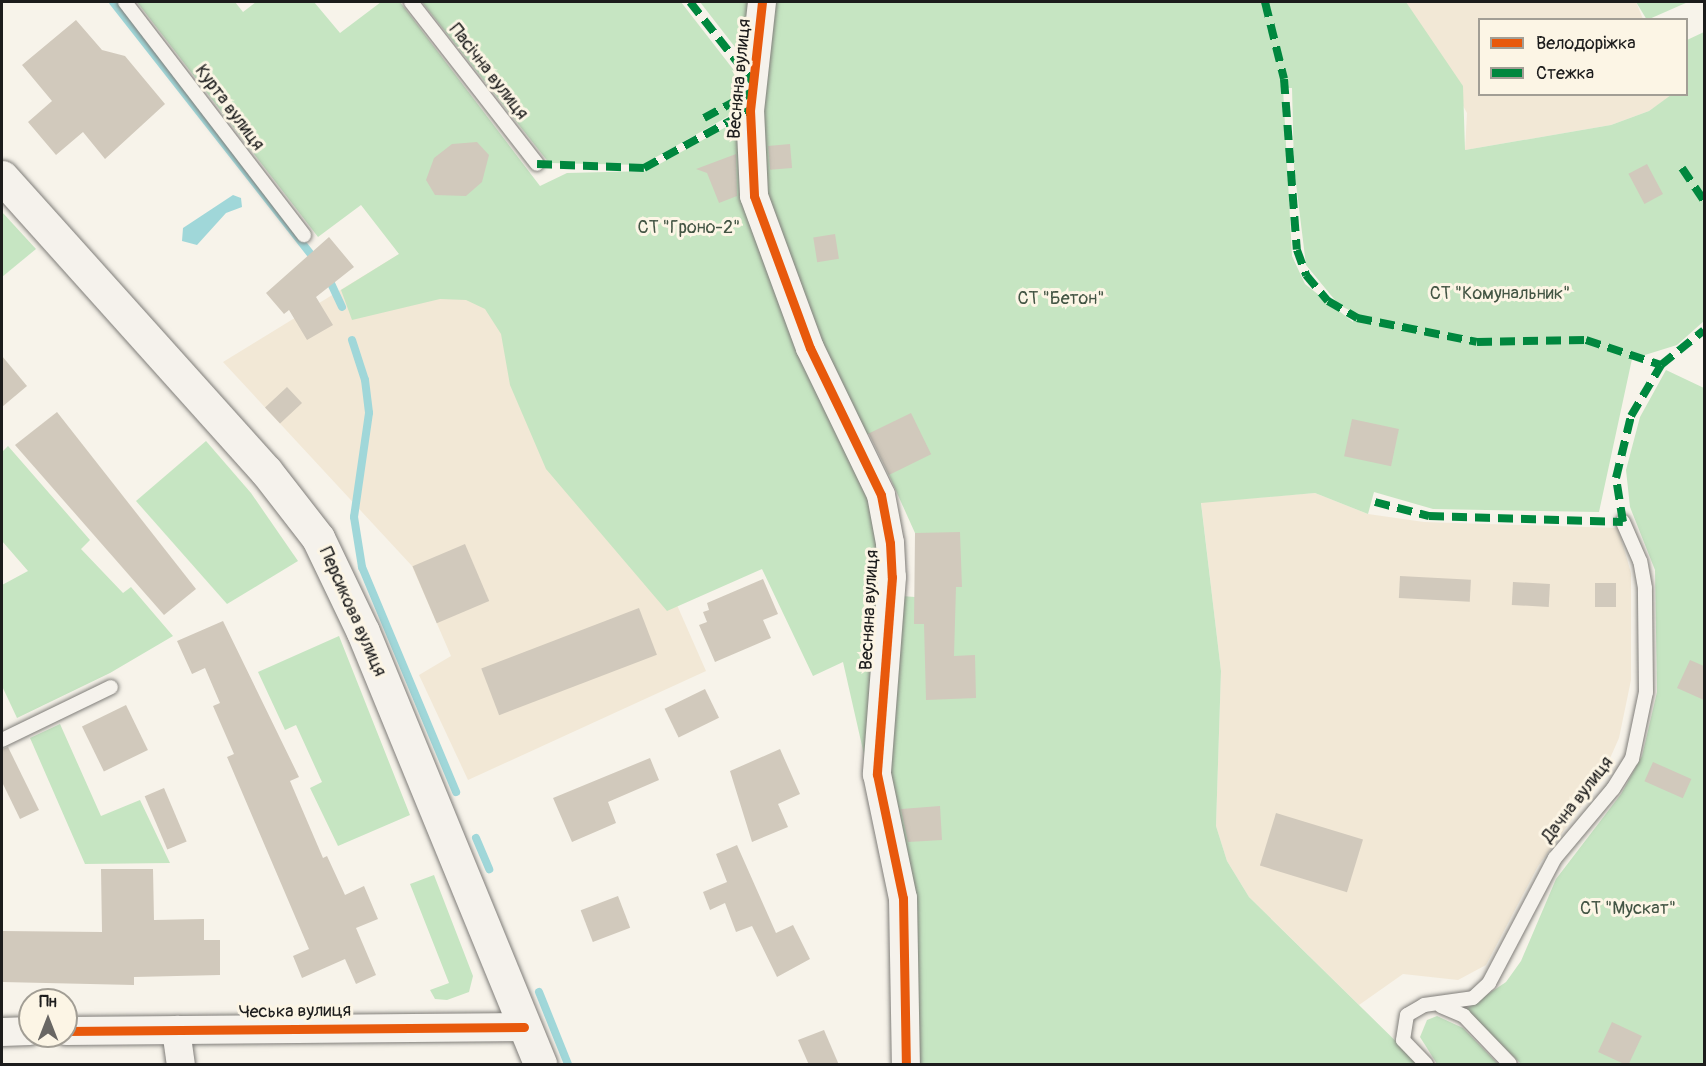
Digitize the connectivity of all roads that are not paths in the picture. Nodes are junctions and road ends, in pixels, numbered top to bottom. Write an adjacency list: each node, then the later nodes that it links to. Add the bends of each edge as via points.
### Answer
1 (125, 2): 6 (lane, Курта вулиця)
2 (411, 2): 4 (lane, Пасічна вулиця)
3 (762, 2): 18 (street, Весняна вулиця, via 750,110 754,196 810,348 881,495 890,543 892,577 877,774 903,898)
4 (537, 164)
5 (2, 177): 11 (main road, Персикова вулиця, via 266,471 318,538 363,632)
6 (304, 235)
7 (1623, 522): 10 (lane, Дачна вулиця, via 1640,561 1645,588 1646,692 1632,759 1613,789 1551,865 1509,952 1489,983 1473,998)
8 (111, 687): 9 (lane)
9 (2, 740)
10 (1424, 1005): 19 (lane, via 1407,1015 1402,1040); 20 (lane, via 1452,1008 1464,1016)
11 (524, 1027): 12 (street, Чеська вулиця); 17 (main road, Персикова вулиця)
12 (176, 1030): 14 (street, Чеська вулиця); 16 (street)
13 (18, 1031): 15 (street)
14 (78, 1031)
15 (2, 1032)
16 (182, 1065)
17 (540, 1065)
18 (906, 1065)
19 (1426, 1065)
20 (1510, 1065)

